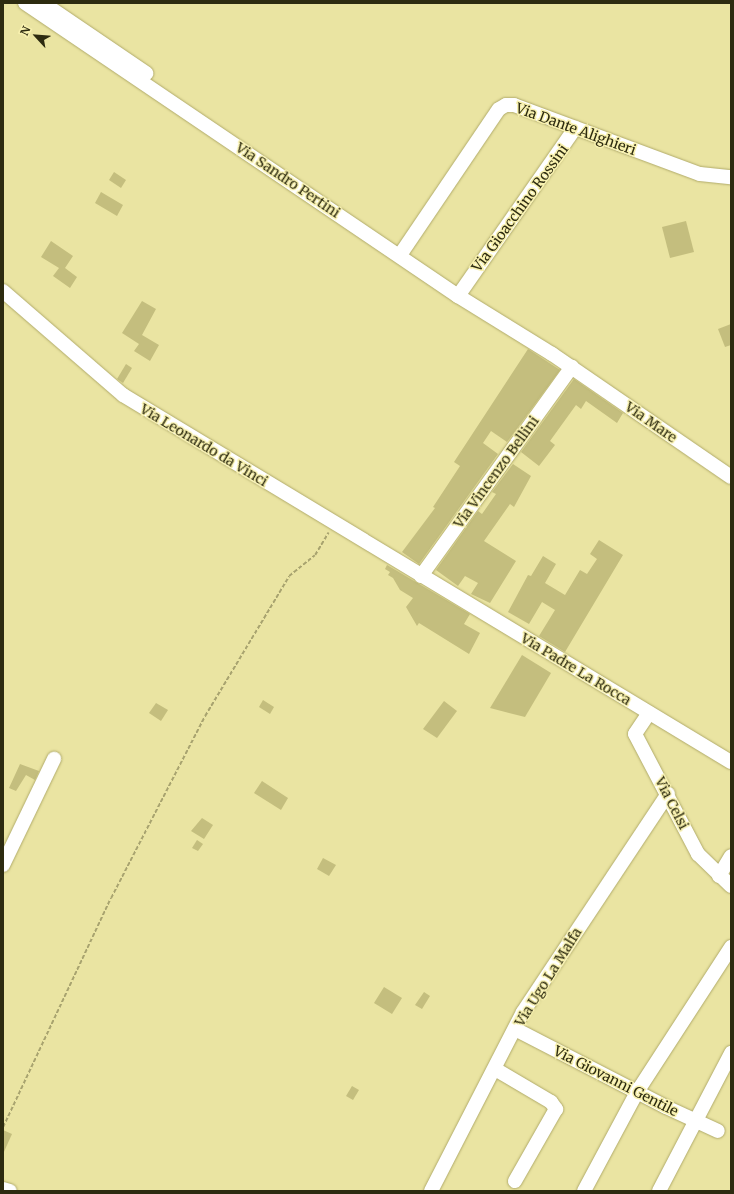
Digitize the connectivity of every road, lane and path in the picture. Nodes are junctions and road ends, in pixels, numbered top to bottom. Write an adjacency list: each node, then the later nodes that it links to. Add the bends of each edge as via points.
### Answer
1 (25, 3): 3 (street, Via Sandro Pertini)
2 (43, 3): 3 (street, Via Sandro Pertini)
3 (115, 58): 6 (street, Via Sandro Pertini)
4 (575, 128): 5 (street, Via Dante Alighieri, via 700,174); 6 (street, Via Dante Alighieri, via 514,105 506,105 499,109); 8 (street, Via Gioacchino Rossini)
5 (731, 177)
6 (402, 251): 8 (street, Via Sandro Pertini)
7 (3, 291): 11 (street, Via Leonardo da Vinci, via 123,395)
8 (460, 292): 9 (street, Via Sandro Pertini, via 536,338 552,354)
9 (572, 368): 10 (street, Via Mare); 12 (street, Via Vincenzo Bellini)
10 (731, 478)
11 (334, 523): 12 (street, Via Leonardo da Vinci); 27 (path, via 315,555 289,576 201,723 111,898)
12 (421, 576): 13 (street, Via Padre La Rocca)
13 (649, 713): 15 (street, Via Padre La Rocca); 16 (street, Via Celsi, via 635,734)
14 (54, 759): 18 (street)
15 (731, 762)
16 (668, 794): 19 (street, Via Celsi, via 698,854); 22 (street, Via Ugo La Malfa, via 523,1012)
17 (731, 856): 19 (street)
18 (3, 865)
19 (719, 876): 20 (street, Via Celsi)
20 (731, 886)
21 (731, 947): 25 (street)
22 (515, 1029): 24 (street, Via Ugo La Malfa); 25 (street, Via Giovanni Gentile)
23 (731, 1052): 26 (street)
24 (495, 1069): 29 (street, via 551,1102 556,1109); 32 (street, Via Ugo La Malfa)
25 (637, 1092): 26 (street, Via Giovanni Gentile); 33 (street)
26 (694, 1121): 28 (street, Via Giovanni Gentile); 34 (street)
27 (3, 1127)
28 (718, 1131)
29 (515, 1181)
30 (3, 1188): 31 (street)
31 (10, 1191)
32 (431, 1191)
33 (584, 1191)
34 (659, 1191)

